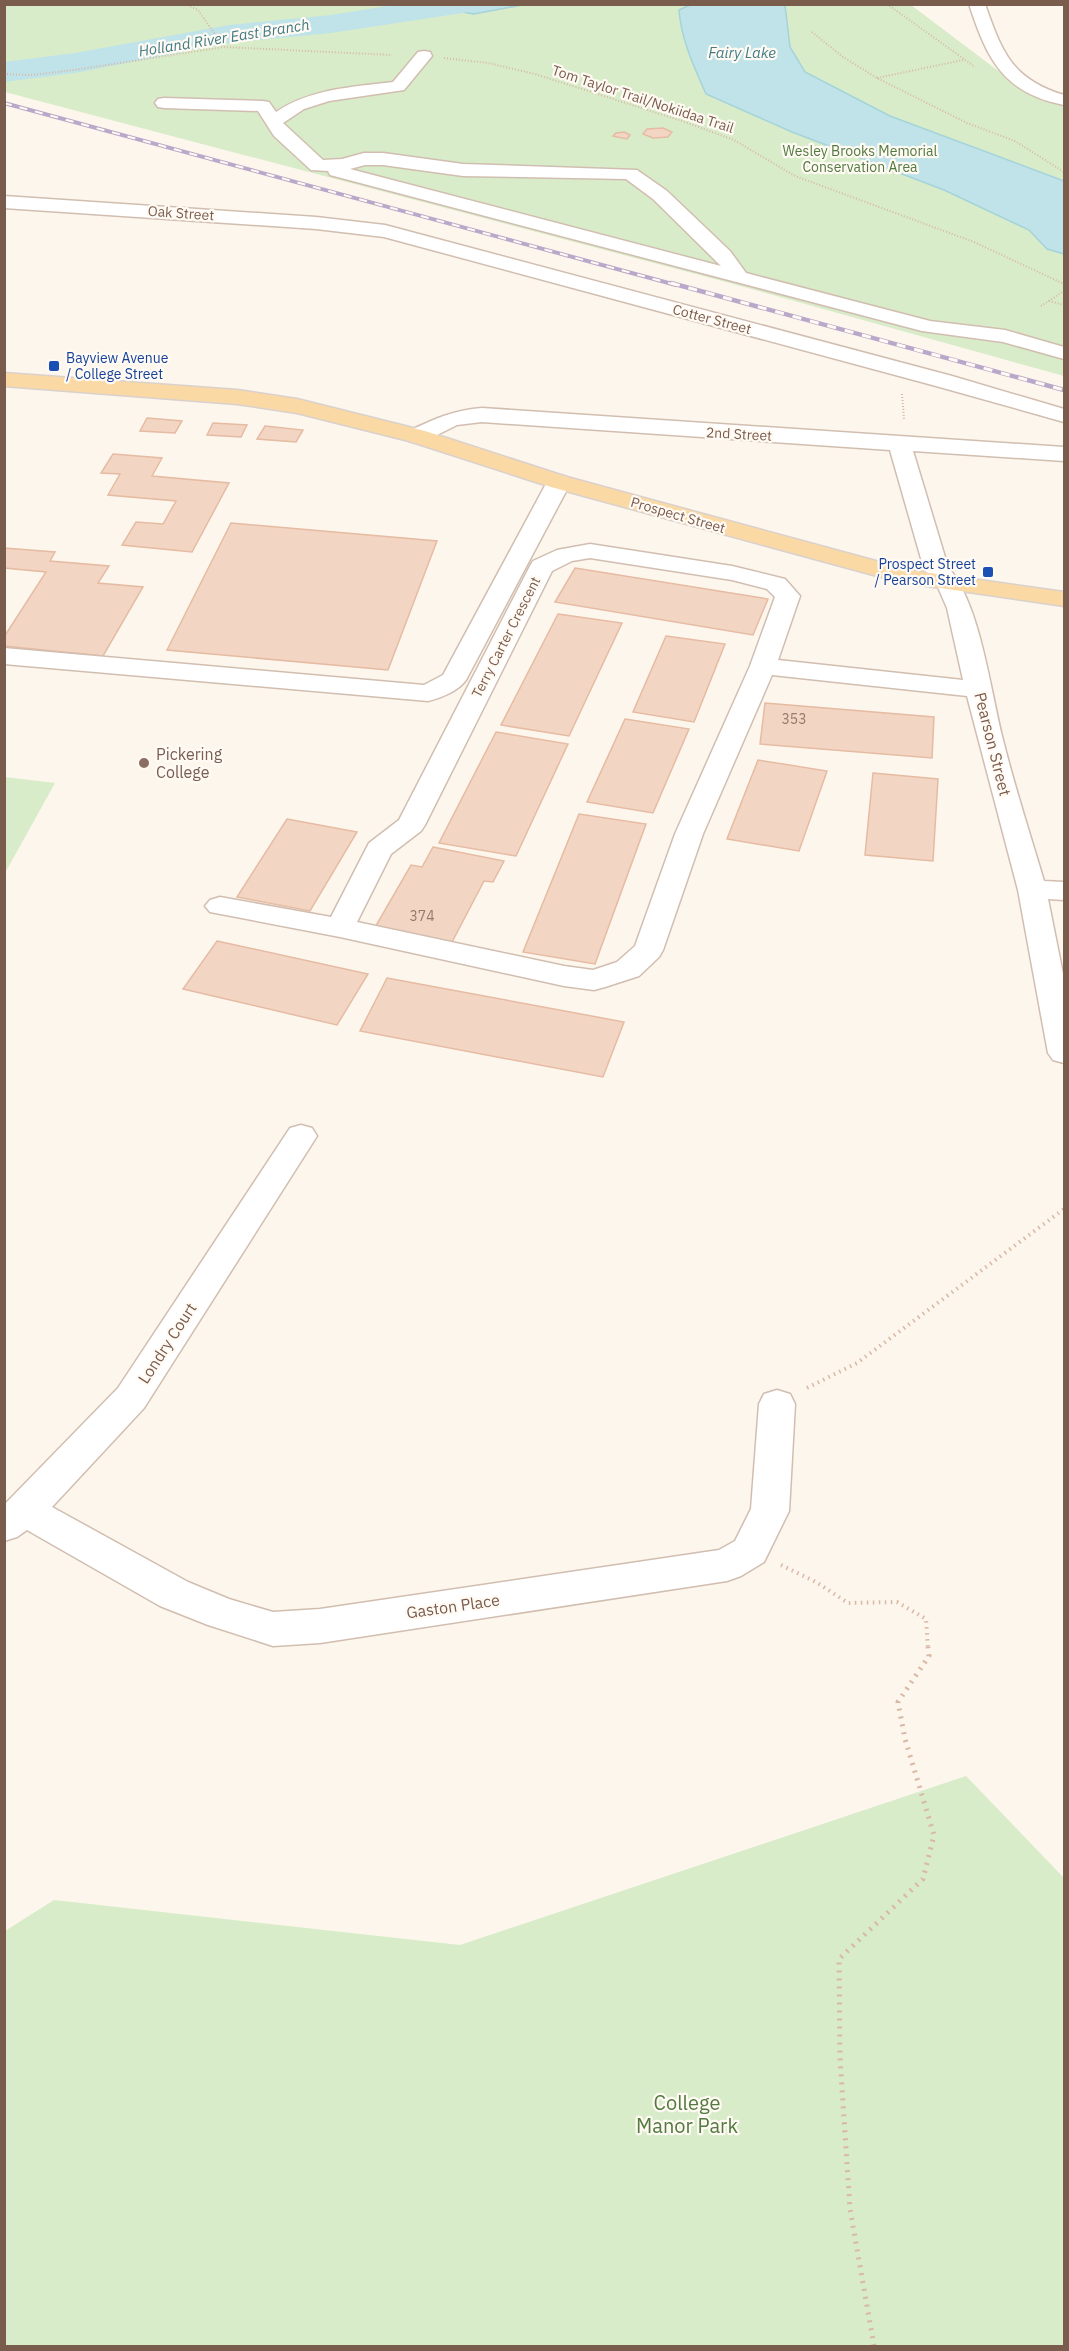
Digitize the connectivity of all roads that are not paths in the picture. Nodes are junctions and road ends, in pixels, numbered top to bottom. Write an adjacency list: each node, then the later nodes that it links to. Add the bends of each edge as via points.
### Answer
1 (977, 4): 3 (street, via 1003,66 1040,94)
2 (424, 56): 5 (street, via 398,86 327,96 298,105)
3 (1065, 100)
4 (164, 103): 5 (street, via 263,106)
5 (273, 122): 6 (street)
6 (318, 166): 9 (street); 9 (street, via 383,159 463,170 630,174 660,195 723,255)
7 (4, 202): 8 (street, Oak Street)
8 (357, 227): 12 (street, Cotter Street, via 396,234)
9 (739, 277): 10 (street, via 929,327 1005,336)
10 (1065, 353)
11 (4, 379): 13 (main road, Prospect Street, via 237,397 297,406)
12 (1065, 416)
13 (417, 436): 14 (street, 2nd Street, via 448,420 482,415); 16 (main road, Prospect Street)
14 (899, 443): 15 (street, 2nd Street); 17 (street, Pearson Street, via 936,569)
15 (1065, 454)
16 (559, 482): 17 (main road, Prospect Street, via 908,577); 19 (street, via 453,680 428,693)
17 (948, 583): 18 (main road, Prospect Street); 21 (street, Pearson Street, via 958,603)
18 (1065, 599)
19 (4, 656)
20 (763, 666): 21 (street); 25 (street, Terry Carter Crescent, via 689,834 648,950 628,969 594,980 564,976); 25 (street, Terry Carter Crescent, via 789,597 776,584 590,550 542,566 411,825 379,849)
21 (979, 690): 22 (street, Pearson Street)
22 (1032, 890): 23 (street); 26 (street, Pearson Street)
23 (1065, 891)
24 (220, 906): 25 (street, Terry Carter Crescent)
25 (340, 928)
26 (1065, 1053)
27 (301, 1136): 29 (street, Londry Court, via 131,1398)
28 (777, 1404): 29 (street, Gaston Place, via 770,1511 750,1551 727,1565 320,1626 273,1629 222,1613)
29 (15, 1518)

